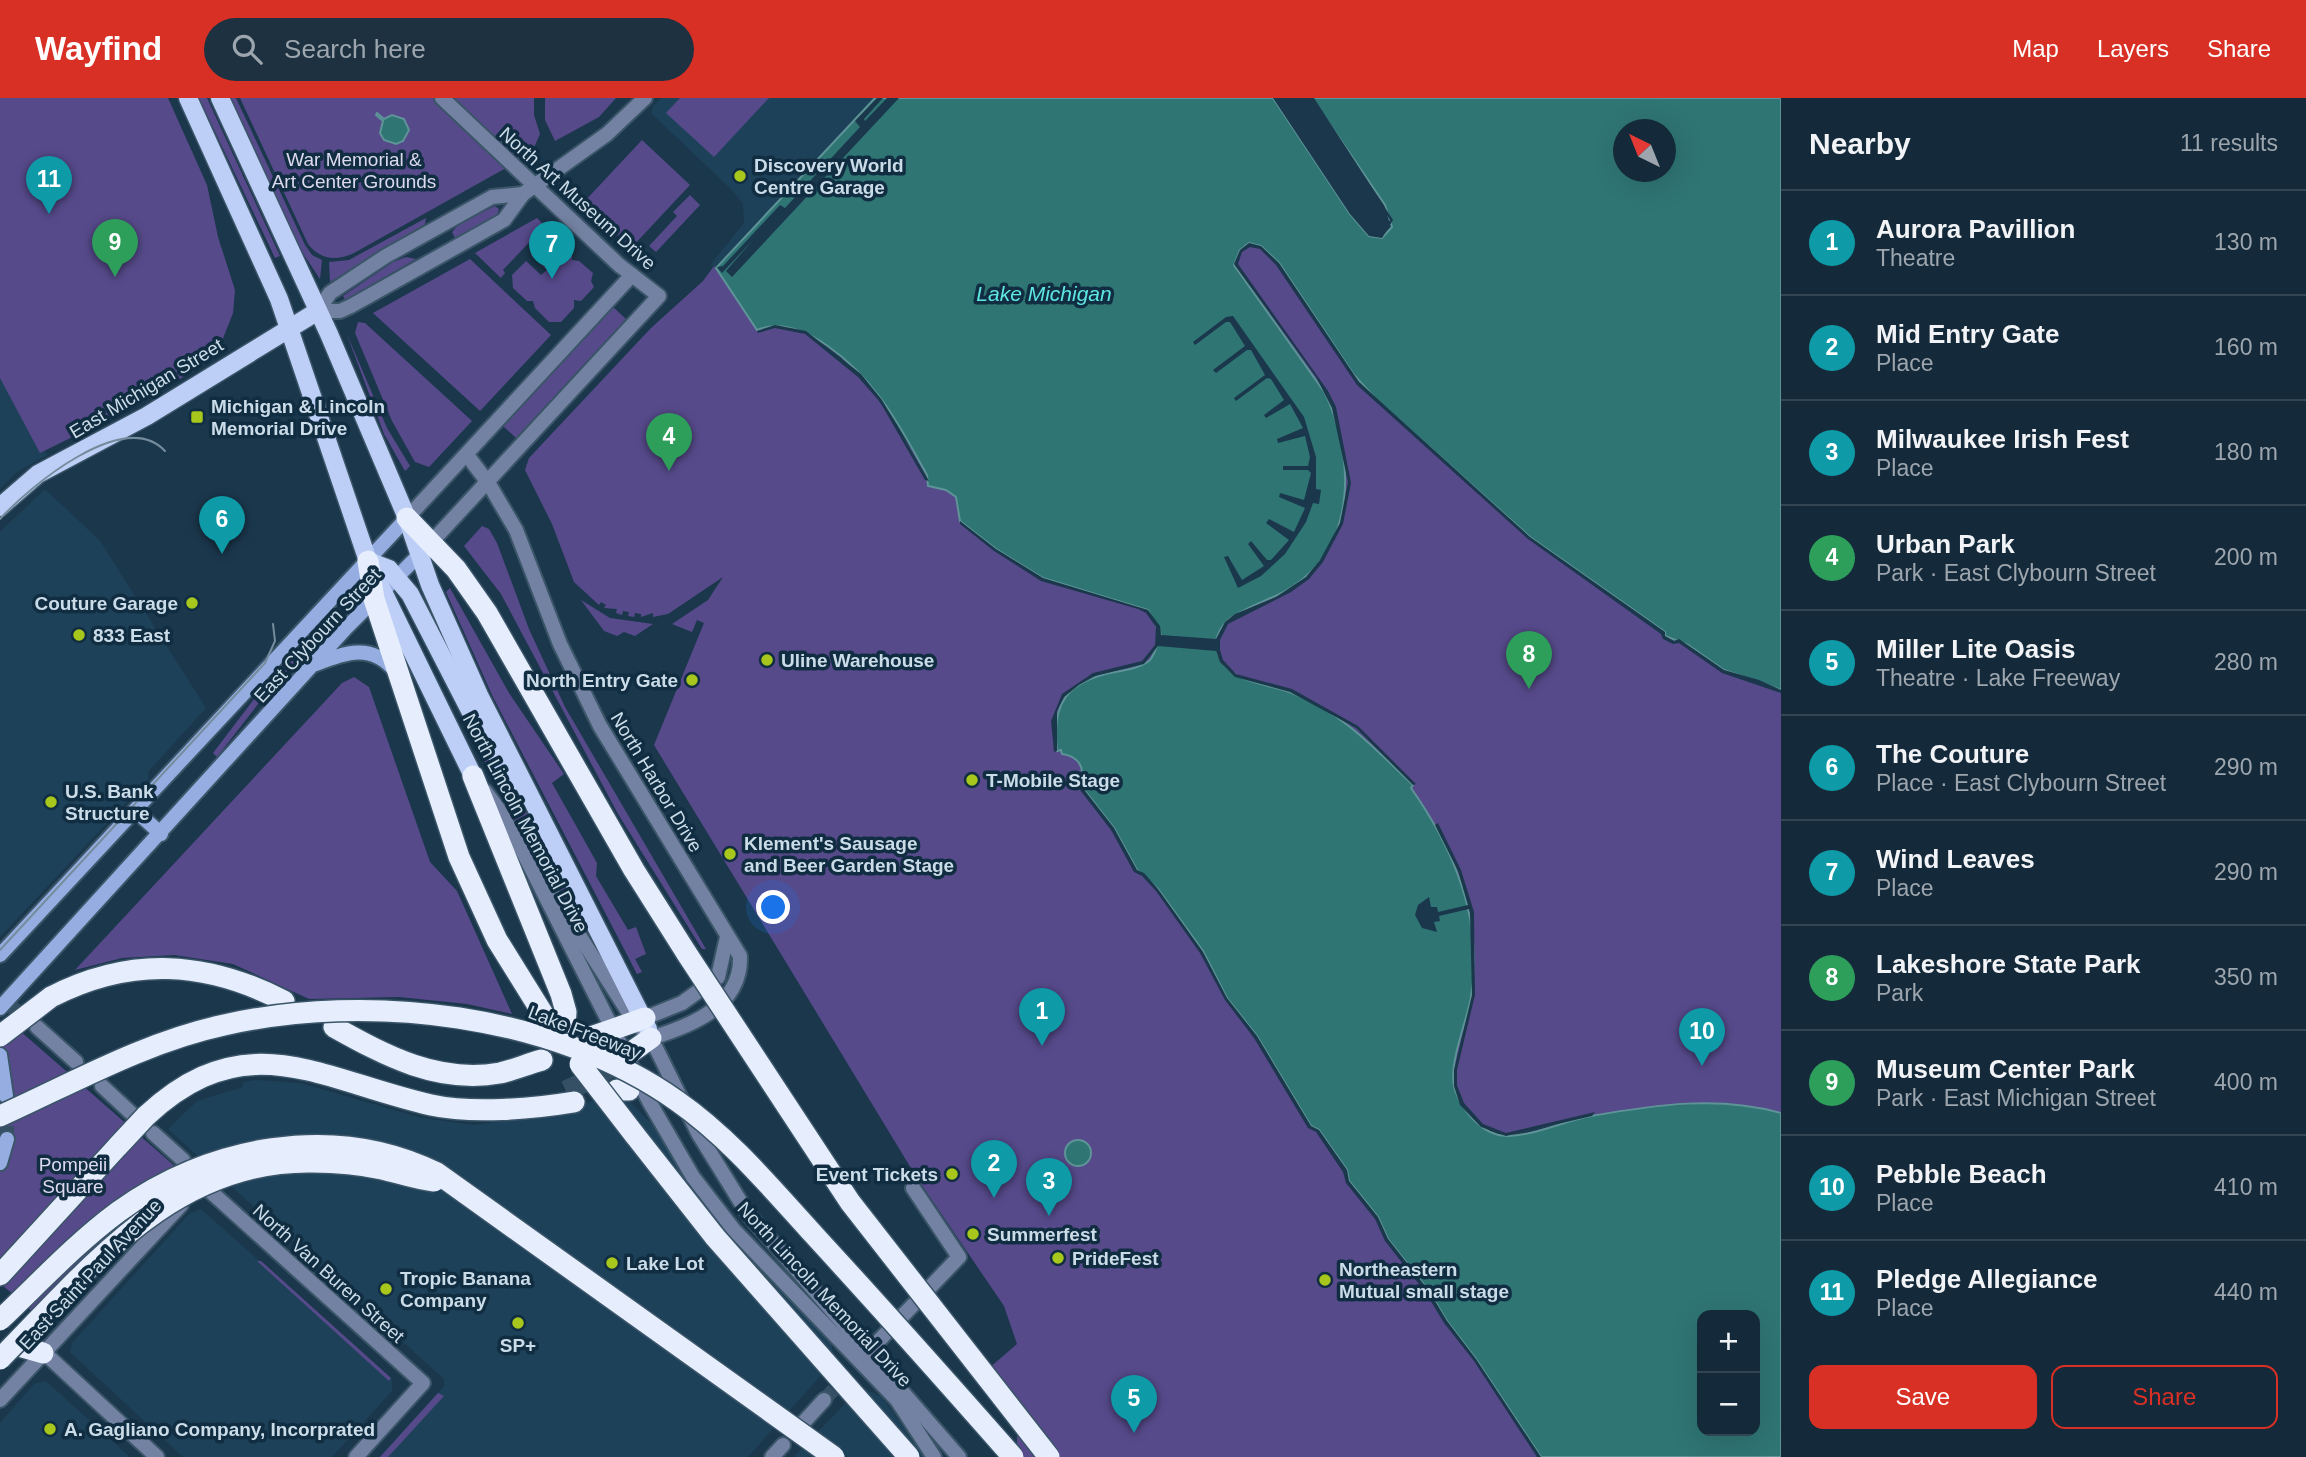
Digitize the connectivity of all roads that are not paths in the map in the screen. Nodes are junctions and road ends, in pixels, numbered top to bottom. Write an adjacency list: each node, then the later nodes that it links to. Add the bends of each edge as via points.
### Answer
1 (188, 98): 12 (main road)
2 (220, 98): 11 (main road)
3 (442, 98): 5 (street, North Art Museum Drive)
4 (645, 98): 5 (street, East Michigan Street, via 607,134)
5 (535, 185): 6 (street, East Michigan Street); 9 (street, North Art Museum Drive)
6 (523, 194): 7 (street, East Michigan Street, via 492,197); 8 (street, East Michigan Street, via 504,220)
7 (424, 235): 8 (street); 11 (street, East Michigan Street, via 330,293)
8 (436, 258): 11 (street, East Michigan Street, via 340,311)
9 (632, 275): 10 (street, North Art Museum Drive); 13 (street, East Clybourn Street)
10 (659, 296): 14 (street, East Clybourn Street)
11 (318, 310): 12 (main road, East Michigan Street); 16 (main road)
12 (289, 327): 15 (main road, East Michigan Street, via 148,416 38,474); 18 (main road)
13 (467, 455): 14 (street, North Harbor Drive); 16 (street, East Clybourn Street)
14 (489, 484): 17 (street, East Clybourn Street); 28 (street, North Harbor Drive, via 516,530 560,644 600,726)
15 (0, 507)
16 (407, 519): 17 (highway); 18 (main road, East Clybourn Street)
17 (425, 549): 19 (main road, East Clybourn Street); 24 (main road, North Lincoln Memorial Drive, via 479,695); 74 (highway, bridge, via 456,569 487,613 634,870 850,1202)
18 (368, 561): 19 (main road, via 383,565); 20 (highway); 25 (main road, East Clybourn Street)
19 (397, 577): 20 (main road, East Clybourn Street); 24 (main road, via 492,750)
20 (378, 595): 21 (main road, East Clybourn Street); 22 (highway); 23 (main road, North Lincoln Memorial Drive)
21 (312, 666): 22 (main road, via 339,654 368,652 382,657); 26 (main road, East Clybourn Street)
22 (397, 673): 23 (highway, via 459,857 486,919 556,1024 566,1012 559,988)
23 (473, 776): 27 (street, North Lincoln Memorial Drive)
24 (531, 798): 32 (main road, North Lincoln Memorial Drive)
25 (136, 811): 26 (main road); 29 (main road, East Clybourn Street)
26 (161, 834): 31 (main road, East Clybourn Street)
27 (523, 852): 32 (street); 35 (street, North Lincoln Memorial Drive)
28 (727, 937): 32 (street, via 718,977); 32 (street, North Harbor Drive, via 740,956 736,985 728,997 697,1020)
29 (0, 956)
30 (284, 1001): 36 (highway, bridge, via 220,974 131,970 67,989 34,1007)
31 (4, 1003)
32 (643, 1026): 35 (highway); 39 (highway); 59 (street, North Lincoln Memorial Drive, via 698,1133 748,1214)
33 (37, 1027): 41 (street)
34 (334, 1027): 40 (highway, via 411,1066 453,1075 498,1073)
35 (612, 1028): 37 (highway); 39 (street, North Lincoln Memorial Drive)
36 (0, 1036)
37 (591, 1037)
38 (0, 1055): 45 (main road)
39 (627, 1055): 59 (street, North Lincoln Memorial Drive, via 674,1146 711,1202 778,1278)
40 (539, 1060)
41 (76, 1062)
42 (580, 1064): 70 (highway, bridge, via 715,1237)
43 (102, 1086): 46 (street)
44 (570, 1097): 56 (highway, bridge, via 486,1110 449,1108 290,1065 250,1065 197,1079 166,1099)
45 (11, 1106): 48 (highway); 73 (highway, Lake Freeway, bridge, via 174,1039 260,1018 339,1011 409,1013 461,1018 541,1036 645,1080 706,1123 760,1175)
46 (131, 1113)
47 (153, 1133): 50 (street)
48 (4, 1135): 51 (main road)
49 (0, 1157): 51 (main road)
50 (183, 1160)
51 (0, 1163)
52 (446, 1182): 57 (highway, bridge, via 403,1158 320,1145 278,1147 220,1160 172,1178 116,1213); 60 (highway, bridge, via 366,1165 311,1161 261,1167 212,1181 166,1205 122,1236); 69 (highway, bridge)
53 (913, 1188): 59 (street, via 958,1257)
54 (210, 1191): 67 (street, North Van Buren Street, via 423,1383)
55 (181, 1205): 58 (street, East Saint Paul Avenue)
56 (0, 1275)
57 (0, 1320)
58 (32, 1346): 62 (street, East Saint Paul Avenue); 66 (street)
59 (863, 1357): 61 (street); 71 (street, North Lincoln Memorial Drive); 72 (street, North Lincoln Memorial Drive)
60 (0, 1359)
61 (849, 1373)
62 (0, 1400)
63 (824, 1400): 64 (street)
64 (803, 1423)
65 (783, 1445): 68 (street)
66 (157, 1457)
67 (356, 1457)
68 (772, 1457)
69 (834, 1457)
70 (909, 1457)
71 (934, 1457)
72 (960, 1457)
73 (1013, 1457)
74 (1049, 1457)

